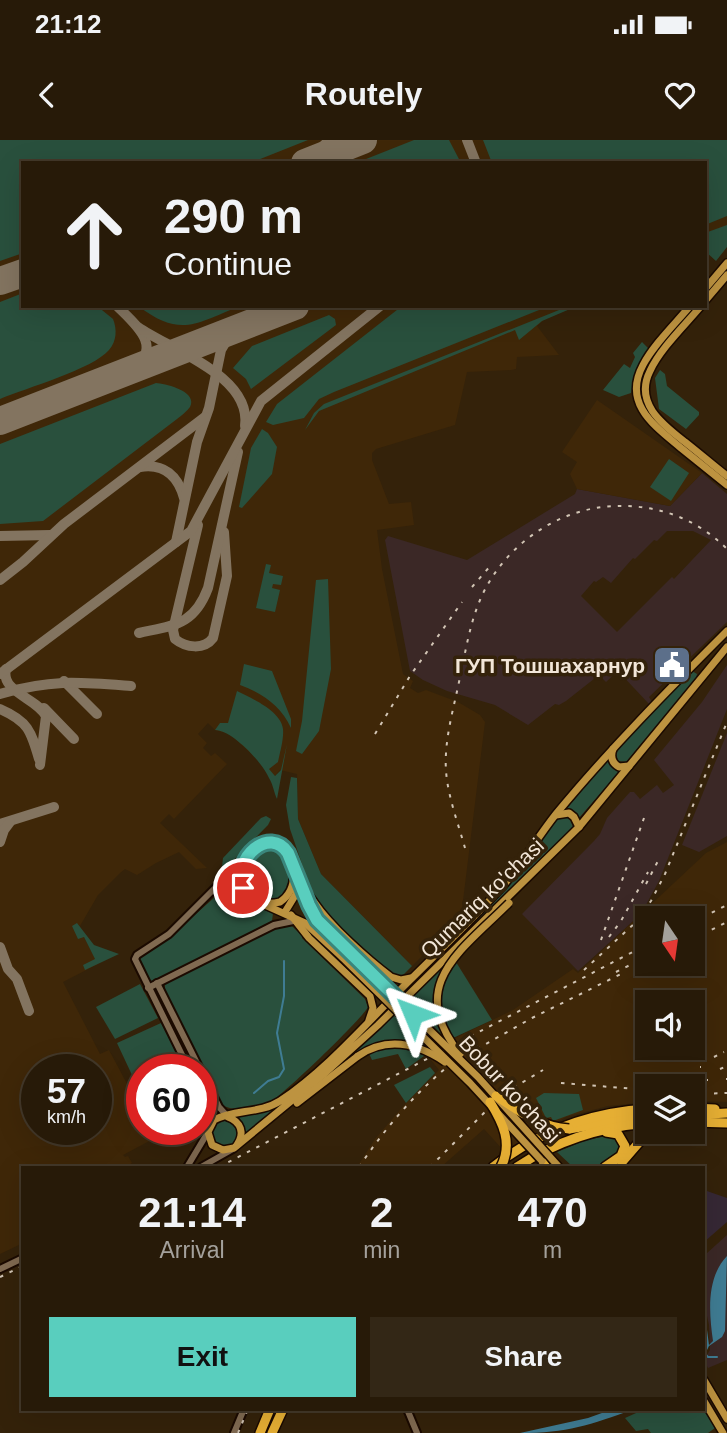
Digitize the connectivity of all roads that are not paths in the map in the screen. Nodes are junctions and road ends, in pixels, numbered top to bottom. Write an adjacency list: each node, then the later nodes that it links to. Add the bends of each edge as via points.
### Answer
1 (727, 263): 3 (main road)
2 (727, 275): 4 (main road)
3 (707, 287)
4 (707, 299)
5 (690, 310): 6 (main road, via 643,365 637,395 653,425)
6 (697, 456): 7 (main road); 8 (main road)
7 (727, 476)
8 (727, 485)
9 (727, 631): 11 (main road, Qumariq ko'chasi)
10 (727, 647): 12 (main road, Qumariq ko'chasi)
11 (691, 667): 12 (main road, via 700,671); 13 (main road, Qumariq ko'chasi)
12 (701, 679): 14 (main road, Qumariq ko'chasi)
13 (614, 749): 14 (main road, via 614,763); 15 (main road, Qumariq ko'chasi)
14 (629, 766): 16 (main road, Qumariq ko'chasi)
15 (556, 815): 16 (main road, via 570,814); 26 (main road, Qumariq ko'chasi, via 508,880)
16 (579, 827): 17 (main road, Qumariq ko'chasi)
17 (553, 853): 33 (main road, bridge, via 451,960 438,988 442,1029); 45 (main road, Qumariq ko'chasi, via 378,1025)
18 (249, 854): 19 (main road, via 264,844 278,844 287,850); 21 (main road, via 240,878); 28 (main road, via 169,934 136,956)
19 (293, 868): 20 (main road); 21 (main road, via 292,886 282,901 268,903)
20 (297, 878): 22 (main road); 24 (main road, Bobur ko'chasi, via 315,917); 25 (main road, via 328,920)
21 (249, 897): 22 (main road, Bobur ko'chasi)
22 (292, 917): 23 (main road); 23 (main road); 24 (main road, Bobur ko'chasi); 29 (main road)
23 (274, 925): 27 (main road)
24 (346, 955): 33 (main road, Bobur ko'chasi, bridge); 34 (main road, Bobur ko'chasi, bridge)
25 (386, 973): 26 (main road, via 401,980); 29 (main road, via 383,988)
26 (416, 974): 30 (main road, Qumariq ko'chasi)
27 (158, 984): 28 (main road); 32 (main road)
28 (148, 988): 31 (main road)
29 (368, 993): 30 (main road, via 373,1008)
30 (368, 1023): 41 (main road, Qumariq ko'chasi, via 279,1101)
31 (181, 1054)
32 (193, 1054)
33 (478, 1077): 35 (main road, Bobur ko'chasi, bridge)
34 (471, 1083): 35 (main road, Bobur ko'chasi, bridge); 45 (main road, bridge, via 430,1052 388,1044 361,1054)
35 (493, 1099): 43 (highway, bridge, via 534,1121 559,1128); 53 (main road, Bobur ko'chasi, bridge); 57 (highway, bridge, via 506,1138)
36 (217, 1103): 41 (main road)
37 (705, 1109): 39 (highway)
38 (635, 1111): 56 (highway, via 560,1128)
39 (727, 1112): 40 (highway)
40 (705, 1114)
41 (228, 1116): 42 (main road, Qumariq ko'chasi); 52 (main road, via 238,1122 242,1132)
42 (217, 1118)
43 (635, 1119)
44 (705, 1122): 46 (highway)
45 (267, 1123): 52 (main road, Qumariq ko'chasi)
46 (727, 1123)
47 (635, 1125): 48 (highway)
48 (580, 1136): 53 (highway); 60 (highway, via 614,1132 623,1140 619,1158)
49 (637, 1144): 61 (highway)
50 (200, 1145): 54 (main road)
51 (213, 1145): 52 (main road)
52 (234, 1148): 55 (main road, Qumariq ko'chasi)
53 (545, 1161): 58 (highway); 59 (highway)
54 (188, 1166)
55 (203, 1166)
56 (494, 1166)
57 (501, 1166)
58 (522, 1166)
59 (527, 1166)
60 (607, 1166)
61 (616, 1166)
62 (21, 1257): 63 (main road)
63 (0, 1267)
64 (705, 1385): 70 (main road)
65 (705, 1403): 75 (main road)
66 (243, 1411): 71 (main road)
67 (269, 1411): 72 (highway)
68 (282, 1411): 73 (highway)
69 (408, 1411): 74 (main road)
70 (727, 1419)
71 (234, 1433)
72 (260, 1433)
73 (272, 1433)
74 (417, 1433)
75 (723, 1433)

